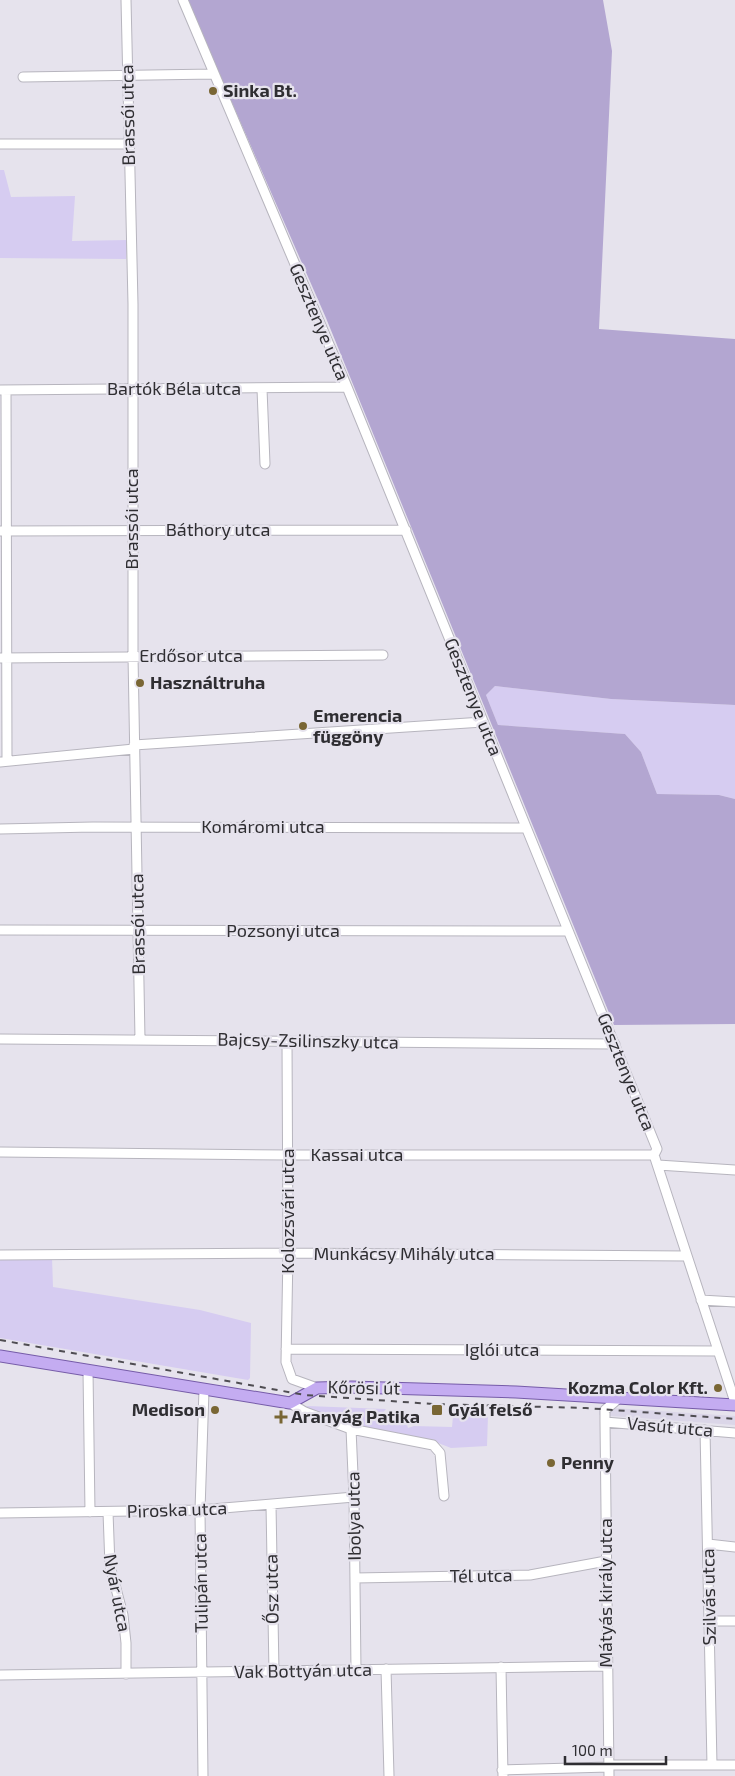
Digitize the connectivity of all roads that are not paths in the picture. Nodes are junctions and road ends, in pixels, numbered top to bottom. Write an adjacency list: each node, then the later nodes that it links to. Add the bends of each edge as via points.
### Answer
1 (126, 0): 4 (street, Brassói utca)
2 (183, 0): 3 (street, Gesztenye utca)
3 (214, 74): 4 (street); 8 (street, Gesztenye utca)
4 (128, 75): 5 (street); 7 (street, Brassói utca)
5 (23, 77)
6 (0, 144): 7 (street)
7 (128, 144): 9 (street, Brassói utca)
8 (347, 387): 10 (street, Bartók Béla utca); 14 (street, Gesztenye utca)
9 (132, 389): 10 (street, Bartók Béla utca); 11 (street, Bartók Béla utca); 13 (street, Brassói utca)
10 (262, 389): 12 (street)
11 (3, 390): 15 (street)
12 (264, 464)
13 (132, 530): 14 (street, Báthory utca); 15 (street, Báthory utca); 17 (street, Brassói utca)
14 (406, 530): 19 (street, Gesztenye utca)
15 (3, 531): 18 (street)
16 (383, 655): 17 (street, Erdősor utca)
17 (132, 656): 18 (street, Erdősor utca); 20 (street, Brassói utca)
18 (3, 658): 21 (street)
19 (483, 722): 20 (street); 24 (street, Gesztenye utca)
20 (134, 747): 21 (street); 22 (street, Brassói utca)
21 (3, 762)
22 (135, 827): 23 (street, Komáromi utca); 24 (street, Komáromi utca); 26 (street, Brassói utca)
23 (0, 828)
24 (525, 828): 27 (street, Gesztenye utca)
25 (0, 930): 26 (street, Pozsonyi utca)
26 (138, 931): 27 (street, Pozsonyi utca); 29 (street, Brassói utca)
27 (567, 931): 31 (street, Gesztenye utca)
28 (0, 1038): 29 (street, Bajcsy-Zsilinszky utca)
29 (140, 1039): 30 (street, Bajcsy-Zsilinszky utca)
30 (287, 1041): 31 (street, Bajcsy-Zsilinszky utca); 34 (street, Kolozsvári utca)
31 (615, 1044): 33 (street, Gesztenye utca, via 657,1149)
32 (0, 1152): 34 (street, Kassai utca)
33 (654, 1155): 34 (street, Kassai utca); 35 (street, Gesztenye utca)
34 (288, 1156): 37 (street, Kolozsvári utca)
35 (658, 1165): 36 (street); 39 (street, Gesztenye utca)
36 (735, 1170)
37 (288, 1254): 38 (street, Munkácsy Mihály utca); 39 (street, Munkácsy Mihály utca); 44 (street, Kolozsvári utca)
38 (0, 1255)
39 (687, 1256): 40 (street, Gesztenye utca)
40 (701, 1300): 41 (street); 43 (street, Gesztenye utca)
41 (716, 1301): 42 (street); 43 (street)
42 (735, 1302)
43 (705, 1311): 45 (street, Gesztenye utca)
44 (286, 1349): 45 (street, Iglói utca); 48 (street, Kolozsvári utca, via 286,1362)
45 (718, 1351): 54 (street, Gesztenye utca)
46 (0, 1356): 47 (main road)
47 (88, 1371): 50 (main road); 64 (street)
48 (292, 1379): 49 (street); 53 (street, Kolozsvári utca, via 297,1386)
49 (317, 1388): 51 (main road, Kőrösi út); 53 (main road, Kőrösi út)
50 (204, 1390): 53 (main road); 63 (street, Tulipán utca)
51 (593, 1395): 52 (main road, Kőrösi út); 55 (street)
52 (619, 1397): 54 (main road, Kőrösi út); 55 (street)
53 (294, 1401): 57 (street, via 305,1412)
54 (735, 1404)
55 (605, 1410): 56 (street, Mátyás király utca)
56 (604, 1422): 58 (street, Vasút utca); 69 (street, Mátyás király utca)
57 (351, 1429): 60 (street, via 433,1445 440,1453); 61 (street, Ibolya utca)
58 (704, 1430): 59 (street, Vasút utca); 67 (street, Szilvás utca)
59 (735, 1433)
60 (444, 1496)
61 (354, 1498): 62 (street, Piroska utca); 70 (street, Ibolya utca)
62 (271, 1505): 63 (street, Piroska utca); 78 (street, Ősz utca)
63 (200, 1510): 65 (street, Piroska utca); 77 (street, Tulipán utca)
64 (90, 1512): 65 (street, Piroska utca); 66 (street, Piroska utca)
65 (108, 1512): 79 (street, Nyár utca, via 110,1566 123,1615)
66 (0, 1513)
67 (708, 1544): 68 (street); 71 (street, Szilvás utca)
68 (735, 1547)
69 (606, 1561): 70 (street, Tél utca, via 530,1575); 73 (street, Mátyás király utca)
70 (355, 1578): 76 (street, Ibolya utca)
71 (710, 1621): 72 (street); 81 (street, Szilvás utca)
72 (735, 1621)
73 (606, 1666): 74 (street, Vak Bottyán utca); 83 (street, Mátyás király utca)
74 (501, 1667): 75 (street, Vak Bottyán utca); 84 (street)
75 (386, 1669): 76 (street, Vak Bottyán utca); 86 (street)
76 (356, 1670): 78 (street, Vak Bottyán utca)
77 (202, 1672): 78 (street, Vak Bottyán utca); 79 (street, Vak Bottyán utca); 85 (street, Tulipán utca)
78 (274, 1672)
79 (126, 1674): 80 (street, Vak Bottyán utca)
80 (0, 1675)
81 (712, 1765): 82 (street); 83 (street)
82 (735, 1765)
83 (609, 1769): 84 (street)
84 (502, 1773)
85 (203, 1776)
86 (388, 1776)

